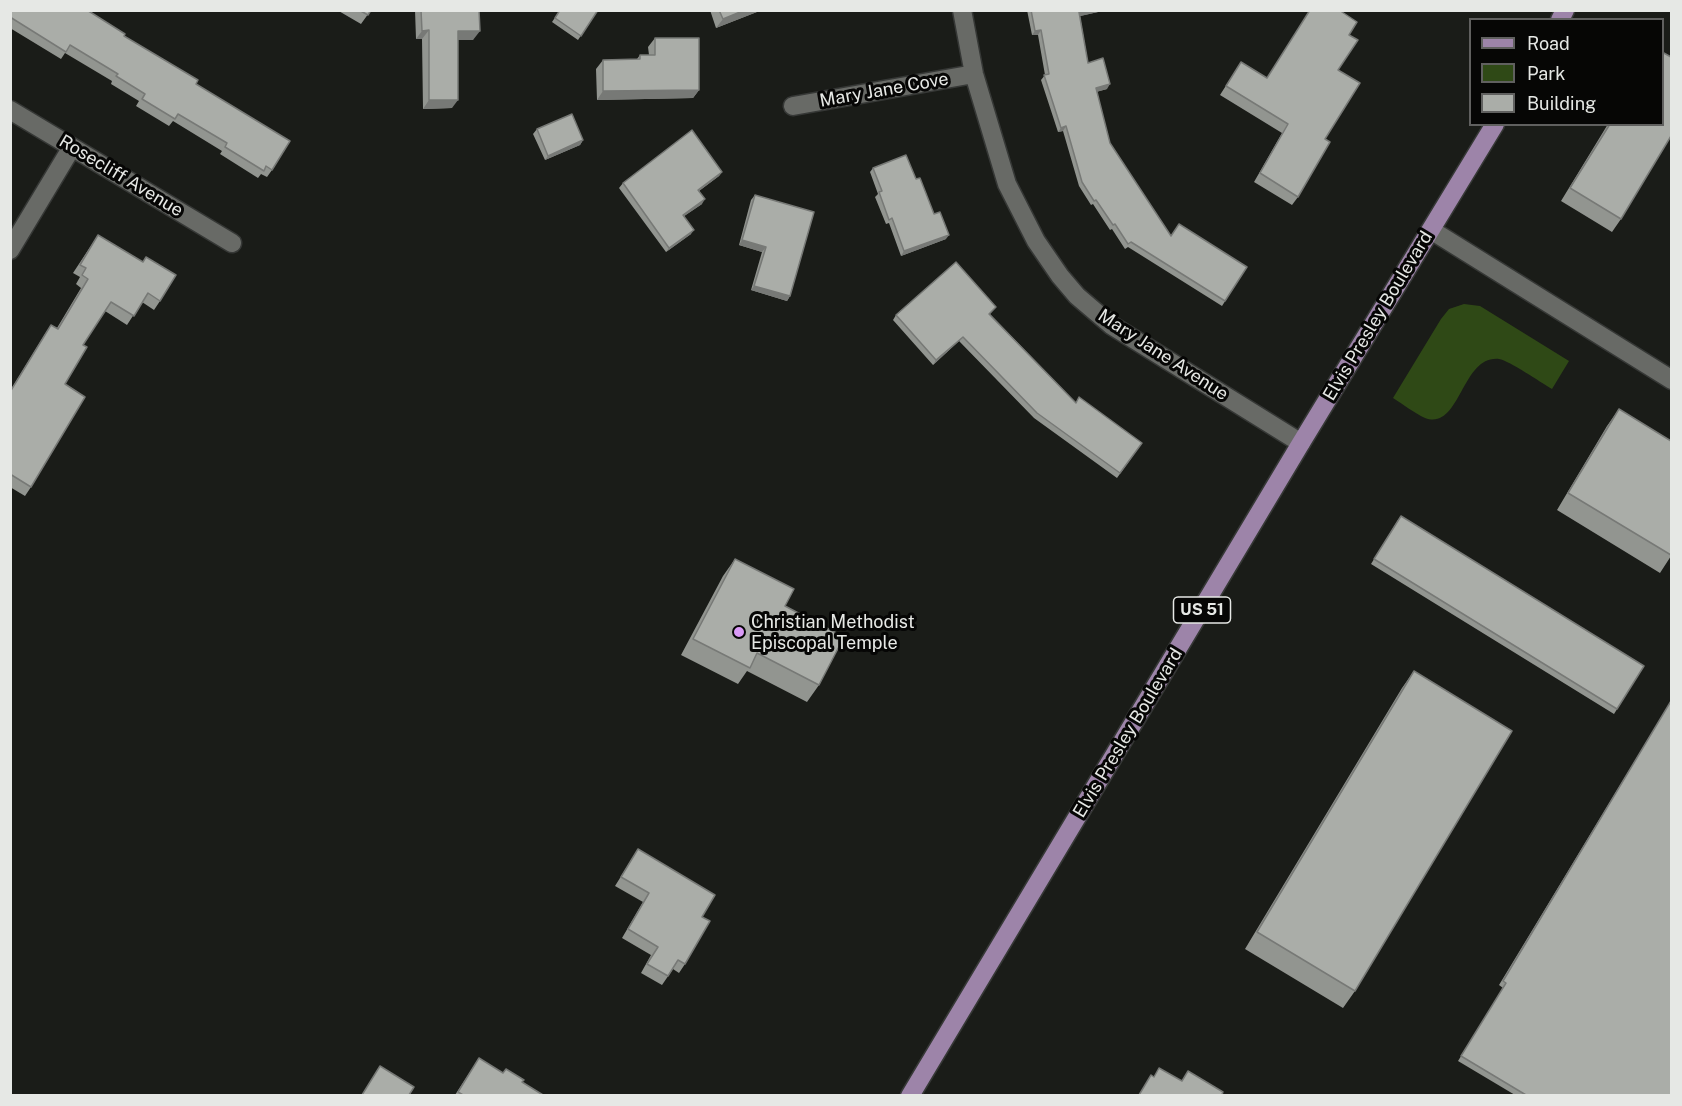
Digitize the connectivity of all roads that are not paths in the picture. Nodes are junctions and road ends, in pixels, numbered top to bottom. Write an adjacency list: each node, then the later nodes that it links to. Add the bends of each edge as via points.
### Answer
1 (962, 10): 2 (street, Mary Jane Avenue)
2 (974, 74): 3 (street, Mary Jane Cove); 11 (street, Mary Jane Avenue, via 1007,184 1036,242 1077,296 1111,325)
3 (794, 106)
4 (10, 110): 6 (street, Rosecliff Avenue)
5 (1494, 126): 7 (main road, Elvis Presley Boulevard / US 51)
6 (72, 147): 8 (street, Rosecliff Avenue); 9 (street)
7 (1431, 230): 10 (street); 11 (main road, Elvis Presley Boulevard / US 51)
8 (232, 243)
9 (10, 250)
10 (1671, 380)
11 (1301, 443): 12 (main road, Elvis Presley Boulevard / US 51)
12 (910, 1095)

